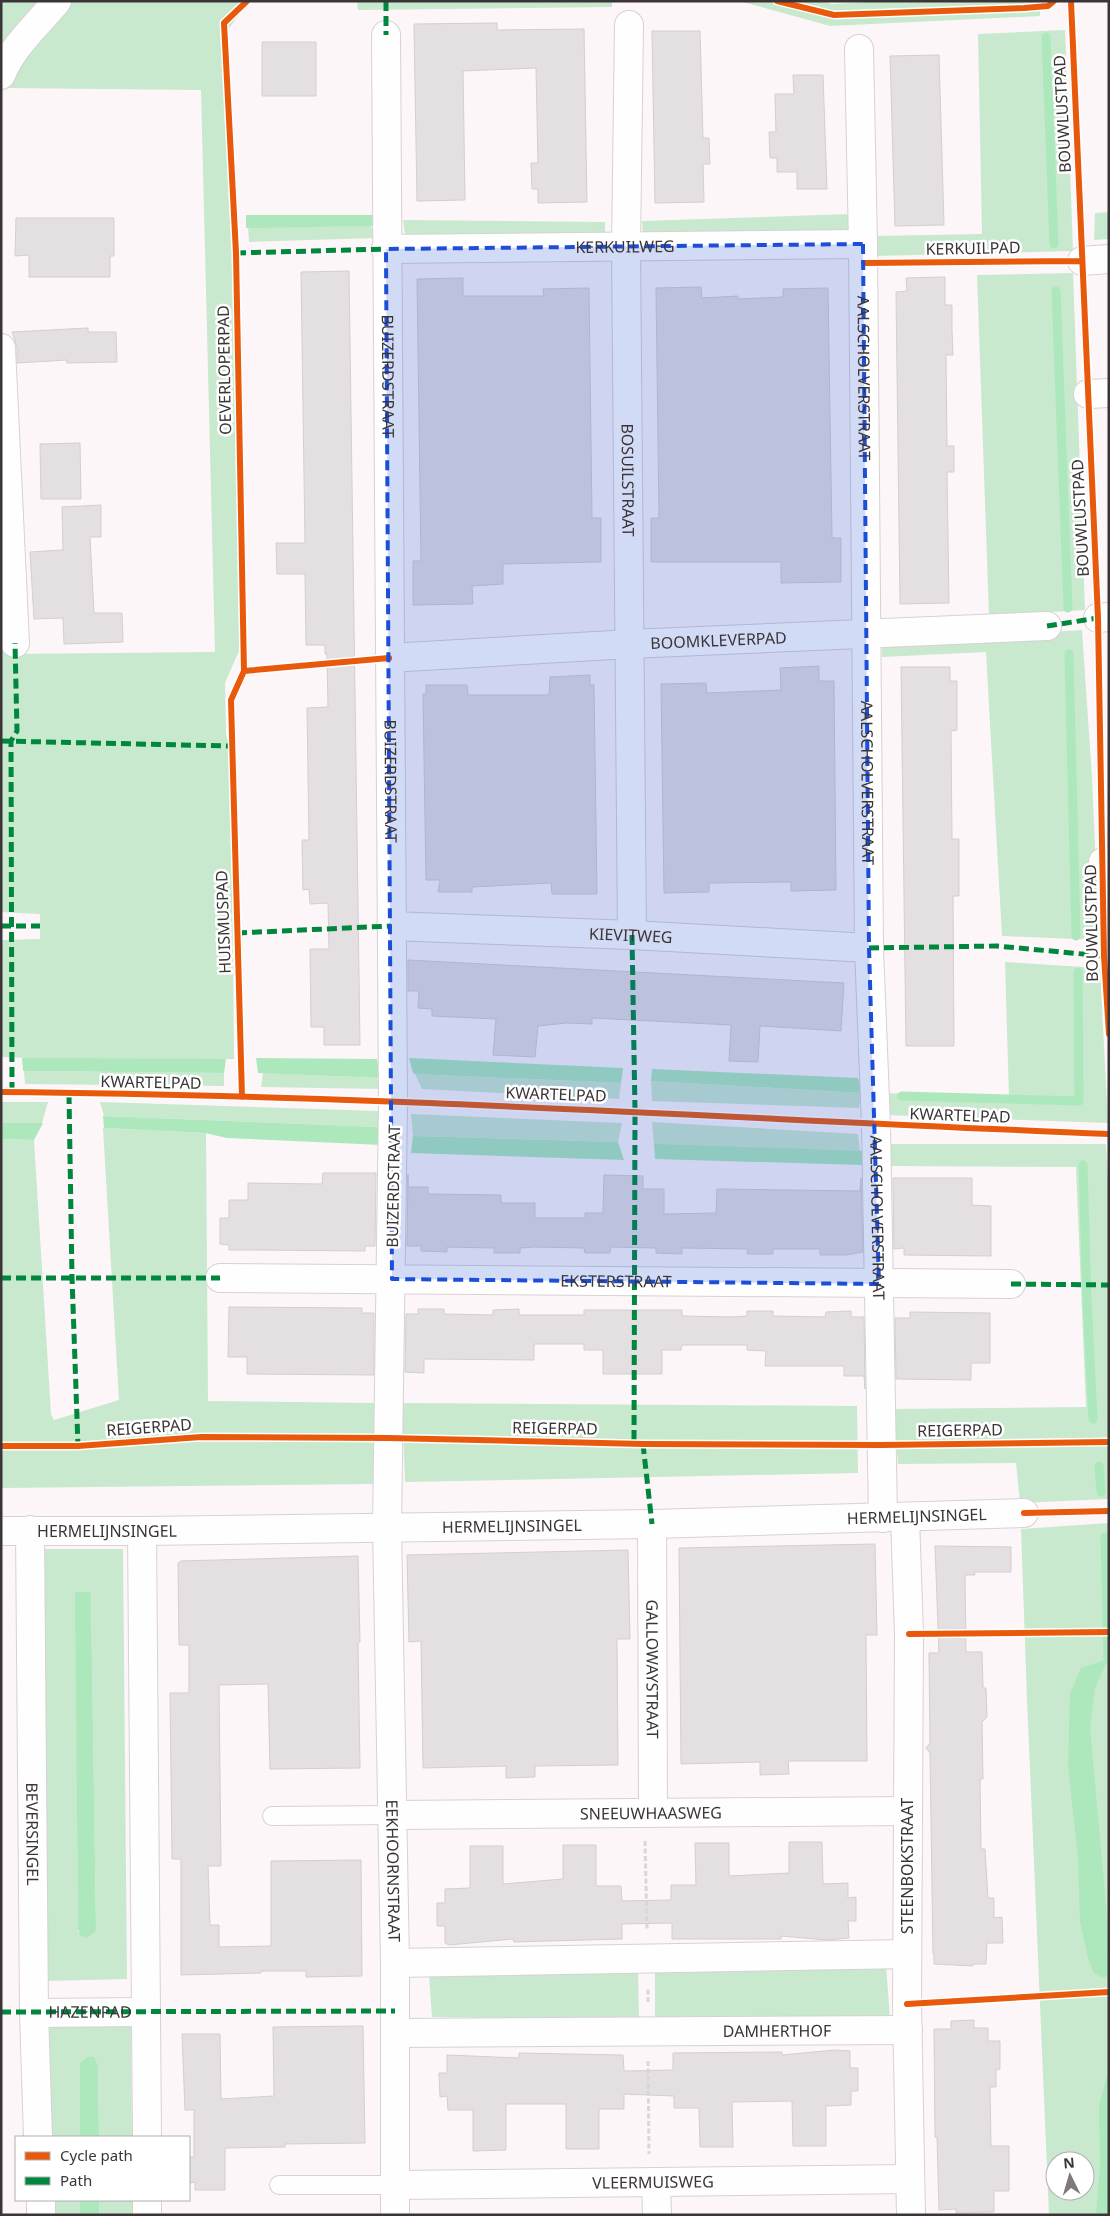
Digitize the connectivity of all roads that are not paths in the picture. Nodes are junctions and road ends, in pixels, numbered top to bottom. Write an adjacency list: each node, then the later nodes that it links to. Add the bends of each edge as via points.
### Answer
1 (58, 1): 5 (street, via 21,43)
2 (629, 25): 7 (street, BOSUILSTRAAT)
3 (386, 34): 8 (street, BUIZERDSTRAAT)
4 (859, 48): 6 (street, AALSCHOLVERSTRAAT)
5 (1, 75)
6 (864, 244): 7 (street, KERKUILWEG); 11 (street, AALSCHOLVERSTRAAT)
7 (626, 246): 8 (street, KERKUILWEG); 13 (street, BOSUILSTRAAT)
8 (386, 248): 14 (street, BUIZERDSTRAAT)
9 (1, 348): 12 (street)
10 (1047, 626): 11 (street, BOOMKLEVERPAD)
11 (866, 634): 13 (street, BOOMKLEVERPAD); 17 (street, AALSCHOLVERSTRAAT)
12 (15, 643)
13 (630, 644): 14 (street, BOOMKLEVERPAD); 16 (street, BOSUILSTRAAT)
14 (389, 658): 15 (street, BUIZERDSTRAAT)
15 (391, 926): 16 (street, KIEVITWEG); 19 (street, BUIZERDSTRAAT)
16 (632, 935): 17 (street, KIEVITWEG)
17 (869, 948): 20 (street, AALSCHOLVERSTRAAT)
18 (220, 1278): 19 (street, EKSTERSTRAAT)
19 (392, 1279): 20 (street, EKSTERSTRAAT); 25 (street, BUIZERDSTRAAT)
20 (879, 1284): 21 (street, EKSTERSTRAAT); 23 (street, AALSCHOLVERSTRAAT)
21 (1011, 1284)
22 (1024, 1513): 23 (street, HERMELIJNSINGEL)
23 (894, 1517): 24 (street, HERMELIJNSINGEL); 29 (street, STEENBOKSTRAAT, via 909,1634)
24 (652, 1524): 25 (street, HERMELIJNSINGEL); 30 (street, GALLOWAYSTRAAT)
25 (387, 1527): 28 (street, HERMELIJNSINGEL); 31 (street, EEKHOORNSTRAAT)
26 (30, 1530): 27 (street, HERMELIJNSINGEL); 28 (street, HERMELIJNSINGEL); 36 (street, BEVERSINGEL)
27 (1, 1531)
28 (142, 1531): 35 (street)
29 (908, 1811): 30 (street, SNEEUWHAASWEG); 33 (street, STEENBOKSTRAAT)
30 (649, 1813): 31 (street, SNEEUWHAASWEG)
31 (392, 1815): 32 (lane); 34 (street, EEKHOORNSTRAAT)
32 (272, 1816)
33 (907, 1954): 34 (street); 37 (street, STEENBOKSTRAAT)
34 (395, 1963): 38 (street, EEKHOORNSTRAAT)
35 (146, 2012): 36 (street, HAZENPAD); 40 (street)
36 (34, 2013): 39 (street, BEVERSINGEL)
37 (908, 2030): 38 (street, DAMHERTHOF); 41 (street, STEENBOKSTRAAT)
38 (395, 2034): 44 (street, EEKHOORNSTRAAT)
39 (38, 2136)
40 (147, 2136)
41 (910, 2179): 42 (street, VLEERMUISWEG); 51 (street, STEENBOKSTRAAT)
42 (653, 2182): 44 (street, VLEERMUISWEG); 50 (street)
43 (279, 2185): 44 (lane)
44 (395, 2185): 49 (street, EEKHOORNSTRAAT)
45 (41, 2201): 47 (street)
46 (147, 2201): 48 (street)
47 (41, 2215)
48 (147, 2215)
49 (395, 2215)
50 (657, 2215)
51 (911, 2215)

